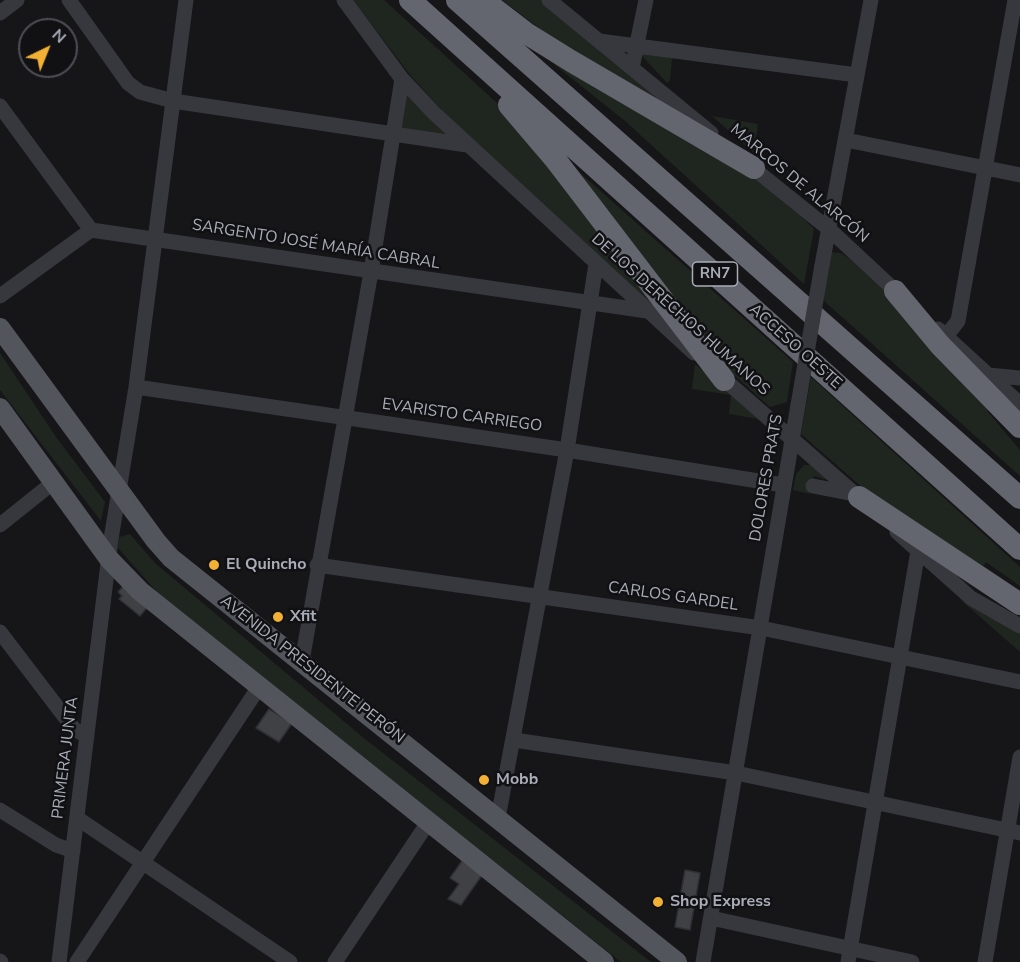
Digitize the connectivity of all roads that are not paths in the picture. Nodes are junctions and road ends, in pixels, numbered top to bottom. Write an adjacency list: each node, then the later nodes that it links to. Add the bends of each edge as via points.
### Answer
1 (17, 0): 12 (street)
2 (69, 0): 18 (street, via 133,87)
3 (186, 0): 18 (street, PRIMERA JUNTA)
4 (458, 0): 52 (highway, RN7)
5 (483, 0): 23 (highway, via 553,50)
6 (549, 0): 13 (street, MARCOS DE ALARCÓN)
7 (646, 0): 14 (street)
8 (871, 0): 16 (street, DOLORES PRATS)
9 (1015, 0): 24 (street)
10 (341, 1): 17 (street, DE LOS DERECHOS HUMANOS)
11 (419, 7): 39 (highway, via 555,159); 54 (highway, ACCESO OESTE / RN7)
12 (0, 12)
13 (599, 41): 14 (street); 15 (street, MARCOS DE ALARCÓN)
14 (637, 44): 15 (street); 16 (street)
15 (632, 68): 23 (street, MARCOS DE ALARCÓN)
16 (857, 75): 21 (street, DOLORES PRATS)
17 (402, 79): 20 (street); 22 (street, DE LOS DERECHOS HUMANOS)
18 (173, 100): 20 (street); 28 (street, PRIMERA JUNTA)
19 (0, 106): 26 (street)
20 (394, 134): 22 (street); 30 (street)
21 (846, 140): 24 (street); 27 (street, DOLORES PRATS)
22 (467, 145): 29 (street, DE LOS DERECHOS HUMANOS)
23 (754, 168): 27 (street, MARCOS DE ALARCÓN)
24 (986, 168): 25 (street); 36 (street, via 958,321)
25 (1020, 175)
26 (91, 230): 28 (street, SARGENTO JOSÉ MARÍA CABRAL); 32 (street)
27 (830, 230): 31 (street, MARCOS DE ALARCÓN); 45 (street, DOLORES PRATS, bridge)
28 (154, 239): 30 (street, SARGENTO JOSÉ MARÍA CABRAL); 40 (street, PRIMERA JUNTA)
29 (596, 264): 33 (street); 34 (street, DE LOS DERECHOS HUMANOS)
30 (371, 272): 33 (street, SARGENTO JOSÉ MARÍA CABRAL); 43 (street)
31 (895, 291): 36 (street, MARCOS DE ALARCÓN); 44 (highway, via 940,345)
32 (0, 296)
33 (590, 304): 34 (street, SARGENTO JOSÉ MARÍA CABRAL); 46 (street)
34 (647, 311): 39 (street, DE LOS DERECHOS HUMANOS)
35 (0, 328): 50 (main road, AVENIDA PRESIDENTE PERÓN)
36 (946, 336): 37 (street, MARCOS DE ALARCÓN)
37 (988, 375): 38 (street); 41 (street, MARCOS DE ALARCÓN)
38 (1020, 378)
39 (724, 380): 45 (street, DE LOS DERECHOS HUMANOS)
40 (136, 387): 43 (street, EVARISTO CARRIEGO); 50 (street, PRIMERA JUNTA)
41 (1020, 404)
42 (0, 408): 47 (main road)
43 (344, 417): 46 (street, EVARISTO CARRIEGO); 57 (street)
44 (1020, 427)
45 (792, 438): 48 (street, DOLORES PRATS); 51 (street, DE LOS DERECHOS HUMANOS)
46 (567, 450): 48 (street, EVARISTO CARRIEGO); 58 (street)
47 (55, 481): 53 (street); 56 (main road)
48 (783, 485): 61 (street, DOLORES PRATS)
49 (813, 486): 51 (street)
50 (119, 489): 56 (street, PRIMERA JUNTA); 64 (main road, AVENIDA PRESIDENTE PERÓN, via 171,558)
51 (857, 496): 55 (street, DE LOS DERECHOS HUMANOS); 59 (highway)
52 (1020, 498)
53 (0, 525)
54 (1020, 549)
55 (918, 552): 60 (street, DE LOS DERECHOS HUMANOS, via 971,598); 63 (street)
56 (109, 559): 66 (main road, via 154,604); 67 (street, PRIMERA JUNTA)
57 (317, 565): 58 (street, CARLOS GARDEL); 64 (street)
58 (540, 596): 61 (street, CARLOS GARDEL); 68 (street)
59 (1020, 604)
60 (1020, 626)
61 (760, 628): 63 (street, CARLOS GARDEL); 70 (street, DOLORES PRATS)
62 (0, 632): 67 (street, via 74,729)
63 (900, 657): 65 (street, CARLOS GARDEL); 71 (street)
64 (302, 661): 74 (main road, AVENIDA PRESIDENTE PERÓN)
65 (1020, 682)
66 (259, 687): 75 (main road); 78 (street)
67 (87, 736): 73 (street, PRIMERA JUNTA)
68 (514, 741): 70 (street); 74 (street)
69 (1020, 757): 76 (street)
70 (736, 773): 71 (street); 79 (street, DOLORES PRATS)
71 (874, 801): 76 (street); 80 (street)
72 (0, 810): 77 (street)
73 (77, 818): 77 (street, PRIMERA JUNTA); 78 (street)
74 (498, 818): 86 (main road, AVENIDA PRESIDENTE PERÓN)
75 (429, 821): 81 (main road); 85 (street)
76 (1013, 831): 89 (street)
77 (73, 851): 82 (street, PRIMERA JUNTA)
78 (143, 862): 83 (street); 84 (street)
79 (711, 918): 80 (street); 87 (street, DOLORES PRATS)
80 (849, 955): 88 (street)
81 (597, 960)
82 (59, 962)
83 (77, 962)
84 (290, 962)
85 (335, 962)
86 (677, 962)
87 (703, 962)
88 (912, 962)
89 (985, 962)

